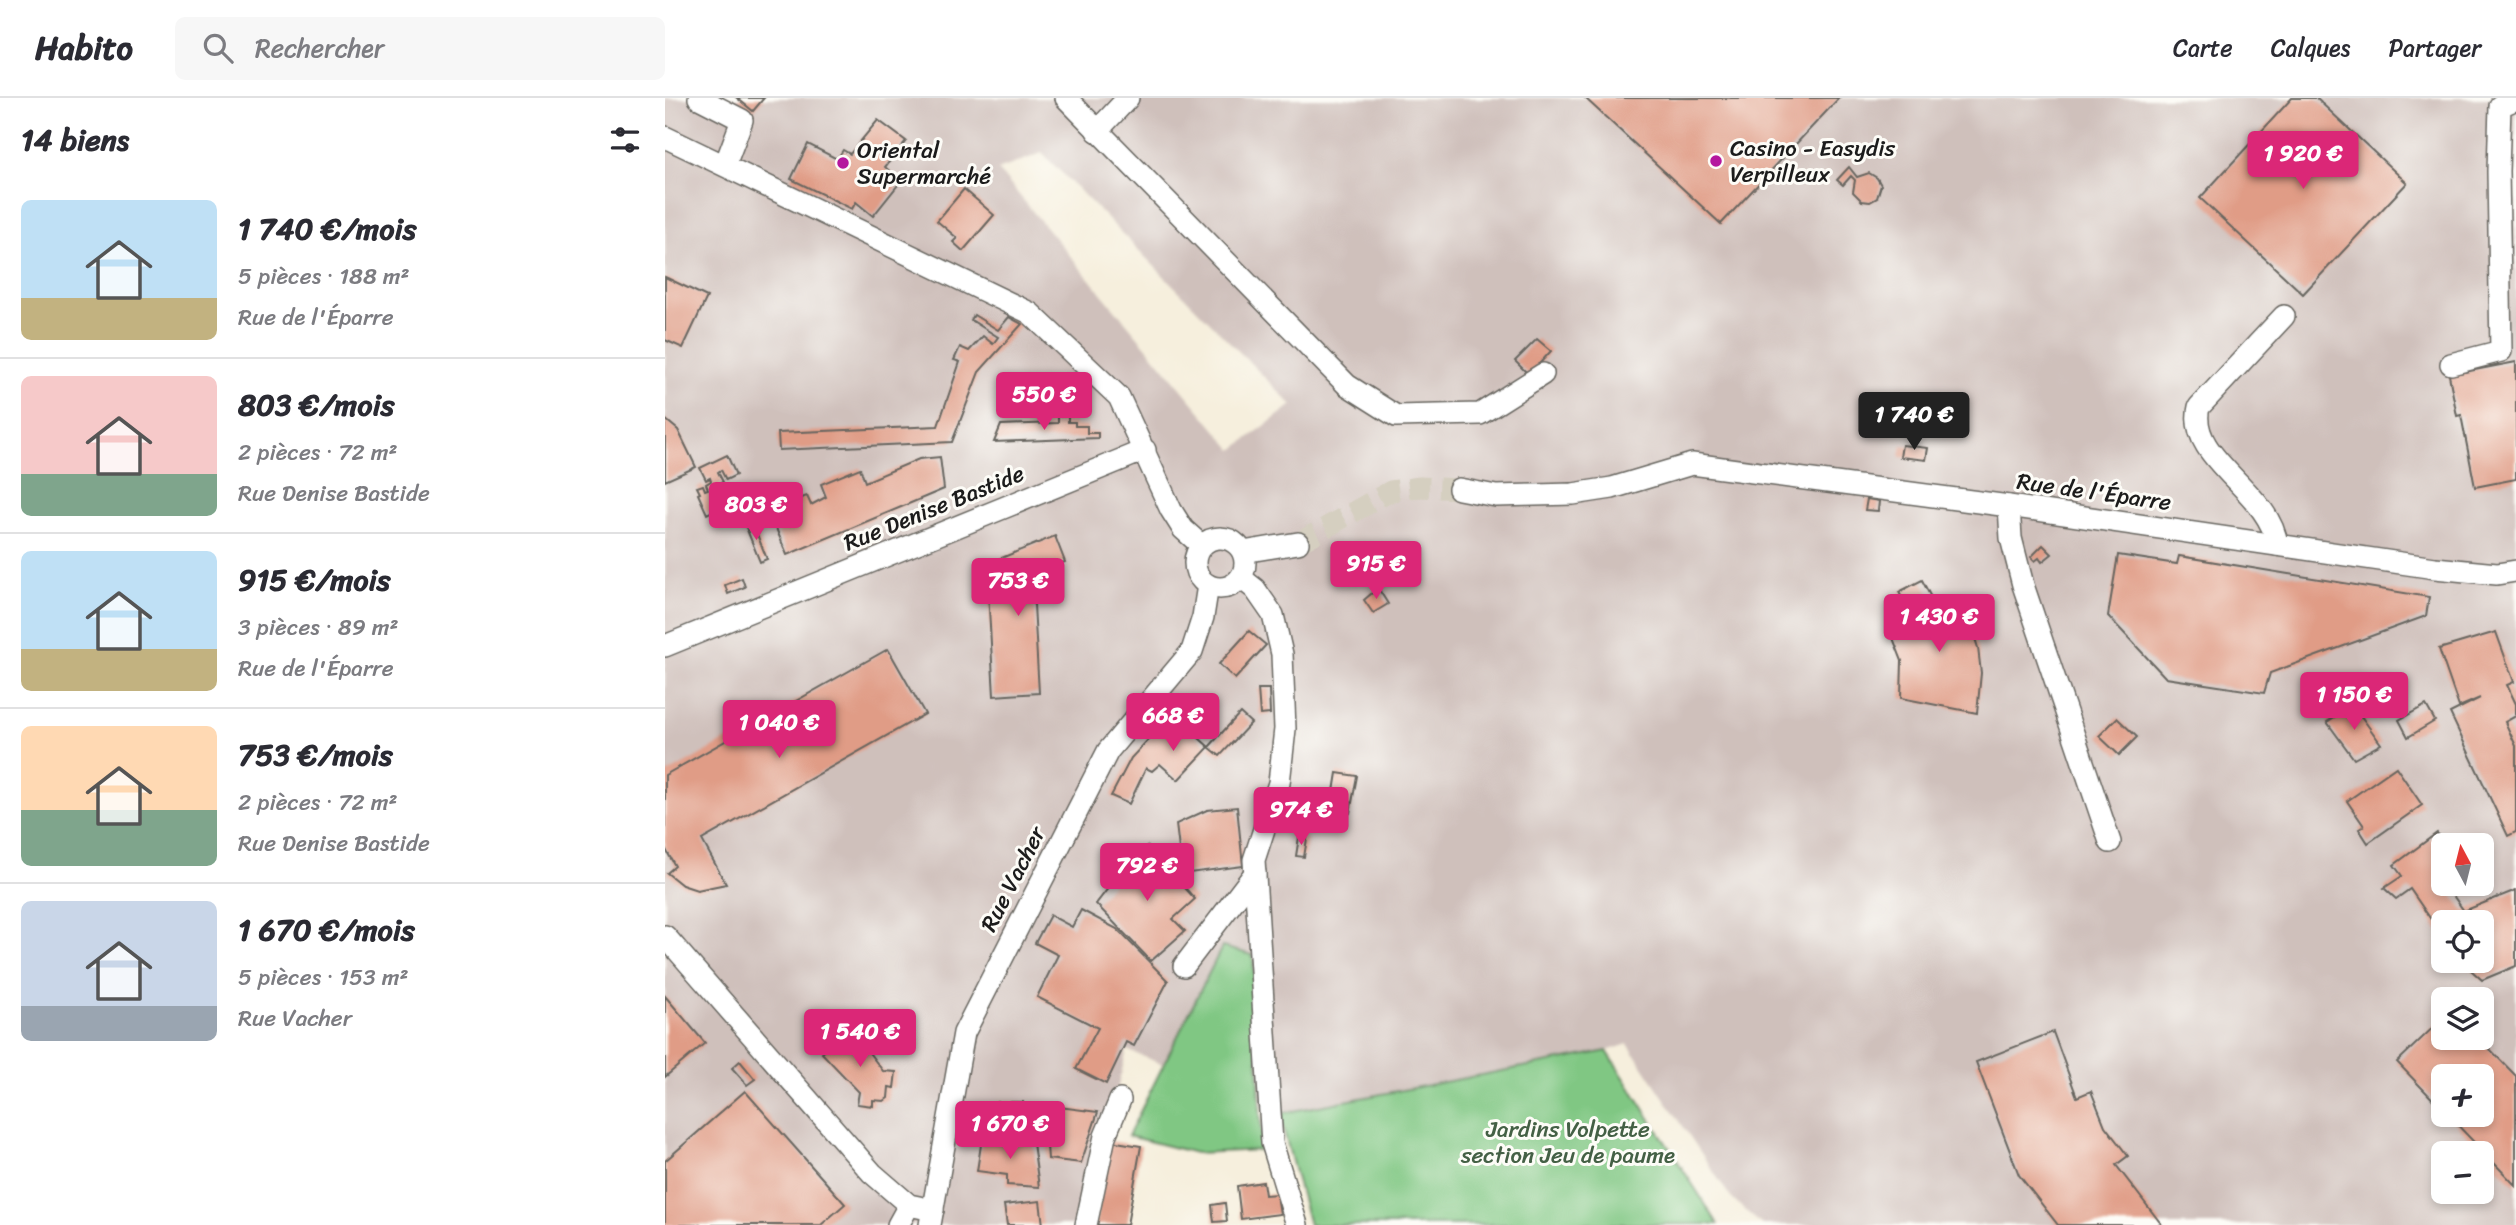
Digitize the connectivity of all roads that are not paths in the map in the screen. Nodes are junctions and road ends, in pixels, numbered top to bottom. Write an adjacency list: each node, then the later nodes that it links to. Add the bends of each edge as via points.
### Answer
1 (699, 98): 7 (street, via 742,120)
2 (1066, 98): 5 (street)
3 (1128, 98): 5 (street)
4 (2515, 102): 9 (street, via 2500,106 2501,351)
5 (1097, 131): 10 (street, via 1347,385 1396,416 1480,414)
6 (665, 137): 7 (street)
7 (725, 165): 11 (street, via 1030,313 1119,397)
8 (2284, 316): 15 (street, via 2199,407 2195,421 2204,444 2250,493 2275,530)
9 (2451, 364)
10 (1543, 374)
11 (1145, 450): 16 (street, via 1171,510); 21 (street, Rue Denise Bastide)
12 (1459, 489): 13 (street, Rue de l'Éparre, via 1496,496 1573,494 1612,488 1692,464)
13 (2009, 506): 15 (street, Rue de l'Éparre); 22 (street, via 2011,538 2023,585)
14 (1298, 542): 17 (street)
15 (2277, 545): 18 (street, Rue de l'Éparre, via 2435,568 2497,574)
16 (1202, 546): 17 (street, via 1224,538); 20 (street, via 1196,568)
17 (1243, 552): 19 (street, via 1246,565)
18 (2516, 571)
19 (1241, 578): 20 (street, via 1223,588); 23 (street, via 1273,615 1282,654 1285,729 1279,783 1254,860)
20 (1208, 586): 28 (street, Rue Vacher, via 1192,650 1108,751 964,1032)
21 (665, 646)
22 (2110, 842)
23 (1255, 873): 25 (street); 29 (street, via 1272,1143)
24 (665, 936): 27 (street, via 872,1173)
25 (1184, 966)
26 (1120, 1100): 31 (street, via 1105,1136)
27 (909, 1205): 28 (street); 30 (street)
28 (931, 1217)
29 (1292, 1224)
30 (898, 1225)
31 (1086, 1225)

